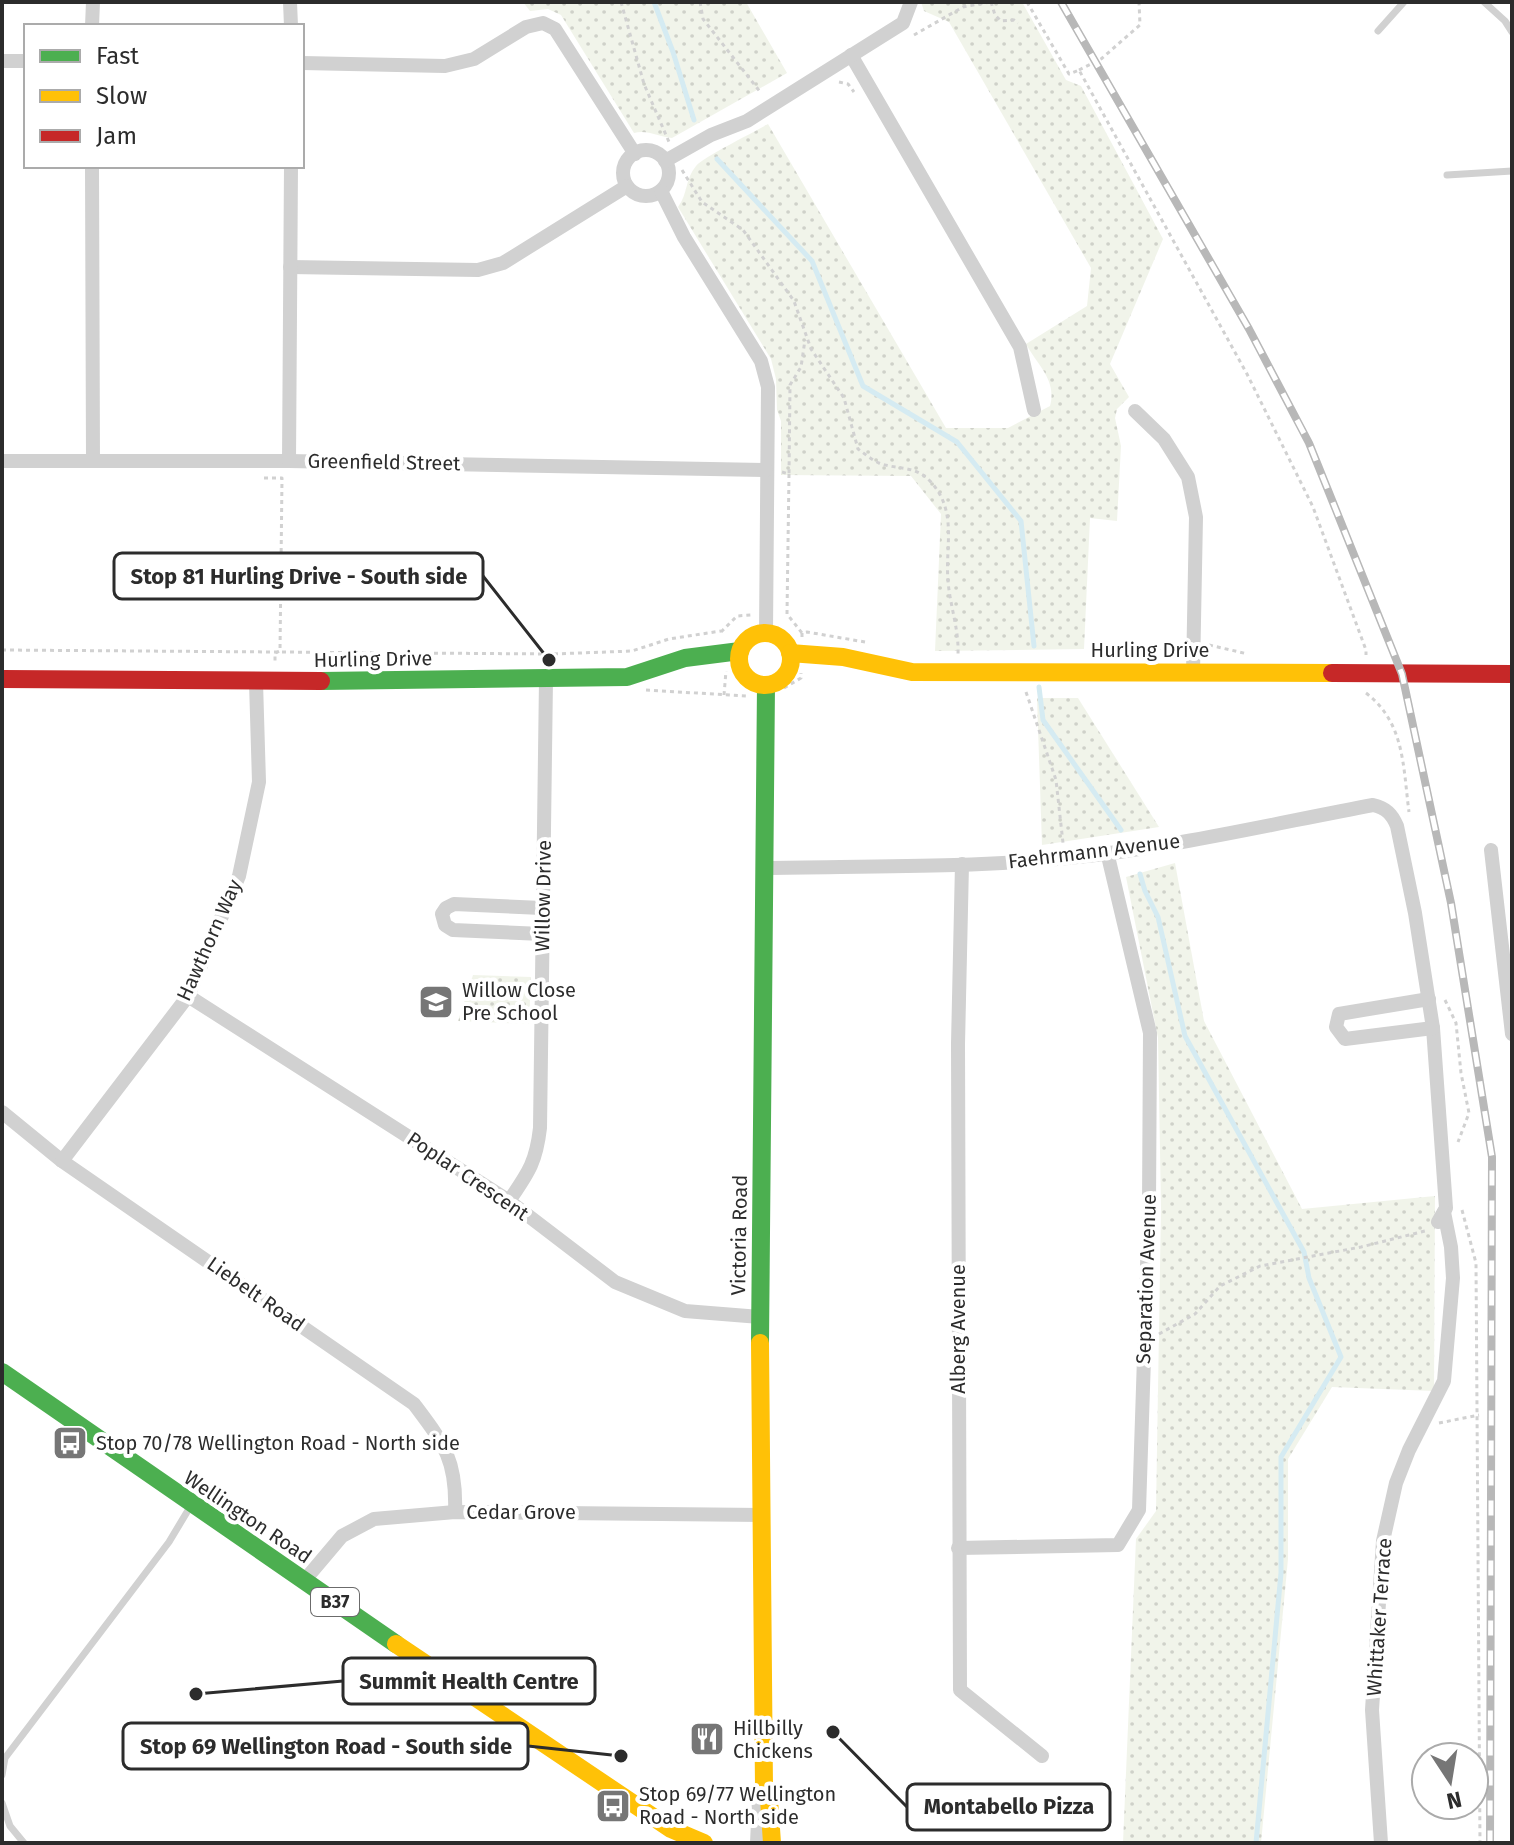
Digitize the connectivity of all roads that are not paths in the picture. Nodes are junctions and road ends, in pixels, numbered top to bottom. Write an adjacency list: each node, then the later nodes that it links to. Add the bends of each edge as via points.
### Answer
1 (93, 2): 6 (street)
2 (290, 2): 7 (street)
3 (911, 2): 10 (street, via 903,23)
4 (1404, 2): 8 (lane)
5 (1484, 2): 9 (lane)
6 (92, 24)
7 (291, 24)
8 (1378, 31)
9 (1512, 32)
10 (851, 55): 15 (street, via 747,121); 23 (street, via 1020,347)
11 (2, 61): 12 (street)
12 (24, 61)
13 (304, 63): 14 (street, via 445,66 474,59 526,27 543,23 555,29)
14 (635, 154): 15 (street, via 655,152); 20 (street, via 623,172)
15 (670, 158): 21 (street)
16 (92, 168): 26 (street)
17 (291, 168): 22 (street)
18 (1512, 171): 19 (lane)
19 (1447, 175)
20 (627, 186): 21 (street, via 639,195); 22 (street, via 503,263 478,270)
21 (661, 191): 28 (street, via 761,361 768,387)
22 (290, 267): 27 (street)
23 (1034, 410)
24 (1135, 411): 32 (street, via 1164,439 1188,477 1196,517)
25 (2, 461): 26 (street, Greenfield Street)
26 (93, 461): 27 (street, Greenfield Street)
27 (289, 461): 28 (street, Greenfield Street)
28 (766, 470): 29 (street)
29 (766, 633): 30 (street, via 751,637); 31 (street, via 783,640)
30 (740, 651): 35 (street, Hurling Drive, via 685,658 627,677); 37 (street, via 743,672)
31 (796, 654): 32 (street, Hurling Drive, via 843,657 912,672); 37 (street, via 788,671)
32 (1193, 673): 33 (street, Hurling Drive)
33 (1512, 674)
34 (2, 679): 36 (street, Hurling Drive)
35 (546, 679): 36 (street, Hurling Drive); 43 (street, Willow Drive)
36 (256, 682): 45 (street, Hawthorn Way, via 259,782 239,876)
37 (766, 685): 42 (street, Victoria Road)
38 (1373, 805): 40 (street, Faehrmann Avenue); 46 (street, Whittaker Terrace, via 1388,811 1397,826)
39 (1491, 850): 48 (street)
40 (1107, 852): 41 (street, Faehrmann Avenue); 57 (street, Separation Avenue, via 1150,1033 1139,1510 1118,1545)
41 (962, 864): 42 (street, Faehrmann Avenue); 57 (street, Alberg Avenue)
42 (764, 868): 52 (street, Victoria Road)
43 (542, 908): 44 (street, Willow Drive); 44 (street, via 454,904 442,914 453,930)
44 (542, 934): 51 (street, Willow Drive, via 538,1150)
45 (188, 996): 50 (street, Hawthorn Way); 51 (street, Poplar Crescent)
46 (1429, 999): 47 (street, Whittaker Terrace); 47 (street, via 1339,1014 1336,1027 1345,1039)
47 (1433, 1028): 69 (street, Whittaker Terrace, via 1446,1208 1441,1217 1451,1247 1453,1278 1444,1381 1396,1483 1383,1541 1372,1710)
48 (1512, 1034)
49 (2, 1112): 50 (street, Liebelt Road)
50 (62, 1161): 55 (street, Liebelt Road, via 414,1404 446,1447 456,1483)
51 (509, 1201): 52 (street, Poplar Crescent, via 615,1282 685,1311)
52 (760, 1317): 56 (street, Victoria Road)
53 (2, 1372): 54 (street, Wellington Road / B37)
54 (191, 1505): 58 (street, Wellington Road / B37); 60 (lane, via 169,1542 5,1758)
55 (455, 1512): 56 (street, Cedar Grove); 58 (street, Cedar Grove, via 374,1519 342,1536)
56 (763, 1515): 61 (street, Victoria Road)
57 (958, 1548): 59 (street, Alberg Avenue, via 960,1690)
58 (304, 1581): 63 (street, Wellington Road / B37)
59 (1042, 1756)
60 (2, 1775)
61 (764, 1787): 67 (street, Victoria Road); 68 (street, Victoria Road)
62 (2, 1803): 64 (lane, via 10,1826)
63 (671, 1829): 65 (street, Wellington Road / B37); 66 (street, Wellington Road / B37)
64 (24, 1843)
65 (684, 1843)
66 (704, 1843)
67 (757, 1843)
68 (772, 1843)
69 (1381, 1843)

